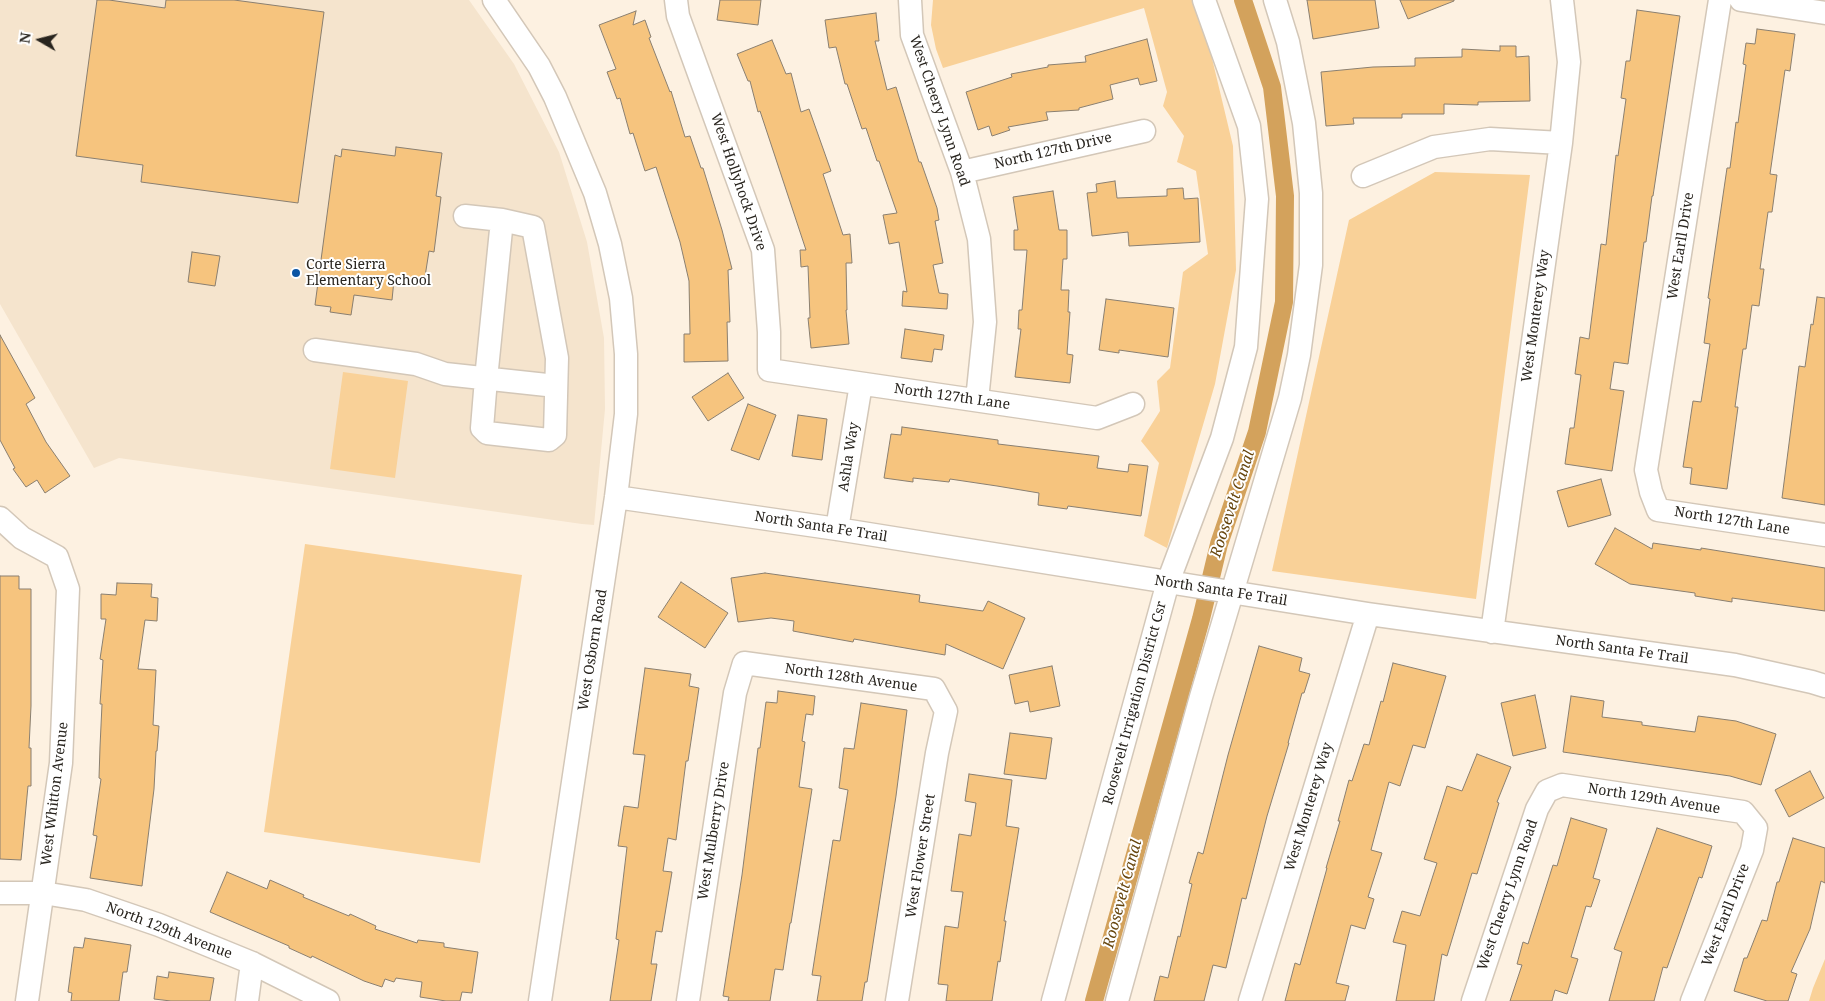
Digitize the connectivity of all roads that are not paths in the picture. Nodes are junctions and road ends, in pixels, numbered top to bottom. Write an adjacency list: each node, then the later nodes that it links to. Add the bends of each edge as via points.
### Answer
1 (494, 0): 24 (street, West Osborn Road, via 539,66 560,107 595,193 610,244 621,298 626,354 626,414)
2 (676, 0): 17 (street, West Hollyhock Drive, via 678,16 763,250 770,332)
3 (910, 0): 12 (street, West Cheery Lynn Road, via 912,35)
4 (1204, 0): 28 (street, Roosevelt Irrigation District Csr, via 1249,126 1257,199 1246,347 1222,438)
5 (1275, 0): 29 (street, via 1288,42 1304,123 1311,193 1311,265 1290,398)
6 (1562, 0): 11 (street, West Monterey Way, via 1569,62)
7 (1720, 0): 23 (street, West Earll Drive, via 1646,470)
8 (1741, 0): 9 (street)
9 (1825, 13)
10 (1144, 131): 12 (street, North 127th Drive)
11 (1561, 143): 13 (street, via 1490,139 1434,147); 31 (street, West Monterey Way)
12 (962, 172): 21 (street, West Cheery Lynn Road, via 978,239 985,322)
13 (1363, 176)
14 (465, 216): 15 (street)
15 (502, 220): 18 (street); 20 (street, via 533,227 558,358)
16 (315, 350): 18 (street, via 416,364 445,374)
17 (769, 370): 19 (street, North 127th Lane)
18 (486, 379): 20 (street); 20 (street, via 482,428 486,433 549,440 555,435)
19 (861, 384): 21 (street, North 127th Lane); 26 (street, Ashla Way)
20 (556, 386)
21 (976, 400): 22 (street, North 127th Lane, via 1098,418)
22 (1133, 404)
23 (1651, 492): 27 (street, North 127th Lane, via 1658,510)
24 (616, 497): 26 (street, North Santa Fe Trail); 43 (street, West Osborn Road)
25 (0, 518): 38 (street, West Whitton Avenue, via 22,538 57,557 68,589 61,763)
26 (837, 529): 28 (street, North Santa Fe Trail)
27 (1825, 535)
28 (1172, 583): 29 (street, North Santa Fe Trail); 46 (street, Roosevelt Irrigation District Csr)
29 (1227, 592): 30 (street, North Santa Fe Trail); 47 (street)
30 (1368, 614): 31 (street, North Santa Fe Trail); 48 (street, West Monterey Way)
31 (1492, 632): 33 (street, North Santa Fe Trail, via 1735,665)
32 (744, 663): 34 (street, North 128th Avenue, via 934,689); 44 (street, West Mulberry Drive, via 735,693)
33 (1825, 686)
34 (946, 711): 45 (street, West Flower Street)
35 (1547, 791): 36 (street, North 129th Avenue, via 1562,784 1743,812); 49 (street, West Cheery Lynn Road, via 1537,809)
36 (1756, 828): 50 (street, West Earll Drive, via 1752,850)
37 (0, 893): 38 (street, North 129th Avenue)
38 (43, 893): 39 (street, North 129th Avenue, via 86,900); 40 (street, West Whitton Avenue)
39 (252, 964): 41 (street); 42 (street, North 129th Avenue)
40 (27, 1001)
41 (247, 1001)
42 (328, 1001)
43 (540, 1001)
44 (688, 1001)
45 (897, 1001)
46 (1053, 1001)
47 (1118, 1001)
48 (1250, 1001)
49 (1472, 1001)
50 (1692, 1001)

